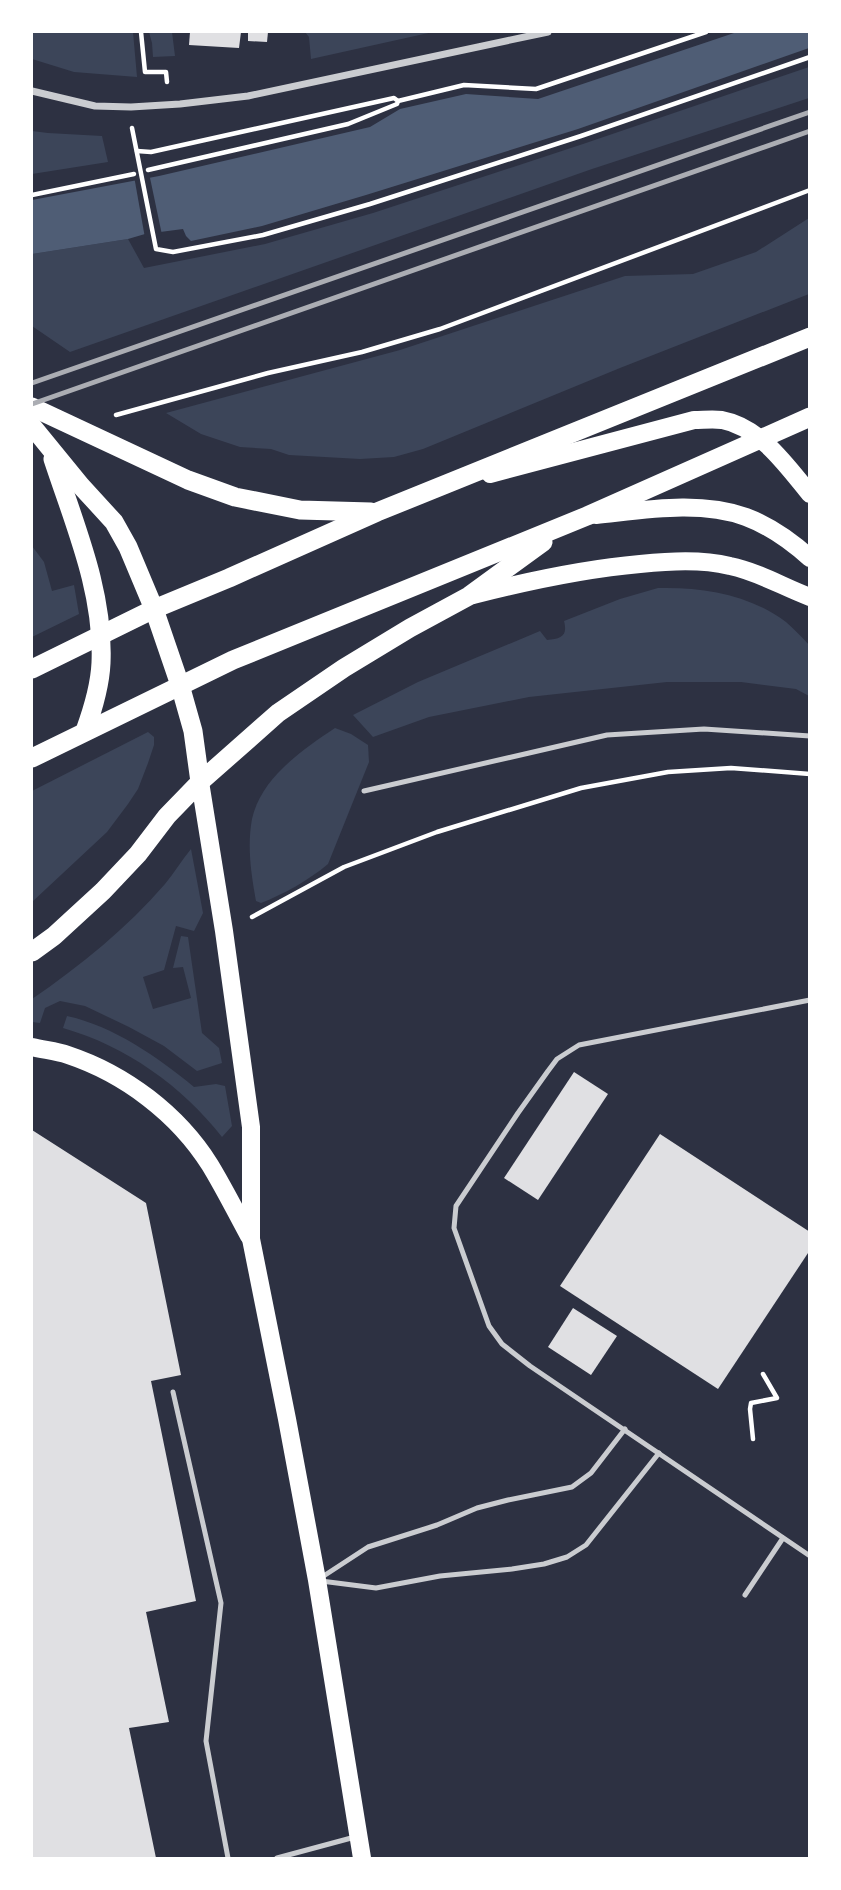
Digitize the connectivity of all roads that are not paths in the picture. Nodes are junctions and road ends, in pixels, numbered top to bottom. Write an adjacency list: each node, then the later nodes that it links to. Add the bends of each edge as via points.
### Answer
1 (548, 32): 2 (street, via 248,96 180,104 95,106)
2 (32, 91)
3 (810, 337): 9 (highway)
4 (32, 407): 11 (highway, via 188,480 253,502 300,510)
5 (810, 417): 7 (highway)
6 (32, 426): 8 (highway)
7 (759, 439): 9 (main road, via 729,422 694,420); 10 (main road); 12 (highway)
8 (49, 448): 16 (highway, via 114,522); 17 (highway, via 95,588)
9 (429, 489): 11 (highway)
10 (810, 494)
11 (377, 512): 16 (highway)
12 (578, 520): 13 (main road, via 694,508 730,513 767,527); 14 (highway); 19 (highway)
13 (810, 558)
14 (469, 596): 15 (main road, via 598,568 703,561 757,573); 23 (highway, via 344,668 278,713)
15 (810, 597)
16 (154, 609): 17 (highway); 19 (highway)
17 (101, 634): 18 (highway); 20 (highway, via 95,704)
18 (32, 669)
19 (180, 685): 20 (highway); 23 (highway)
20 (85, 731): 22 (highway)
21 (810, 736): 24 (lane, via 704,729 607,735)
22 (32, 758)
23 (200, 782): 25 (highway, via 103,891); 28 (main road, via 251,1127)
24 (364, 792)
25 (32, 952)
26 (810, 1000): 30 (lane, via 567,1051 518,1113 457,1206 454,1228 489,1326 530,1366)
27 (32, 1047): 28 (main road, via 92,1065 127,1082 159,1107 209,1163)
28 (251, 1239): 34 (main road)
29 (173, 1392): 37 (lane, via 221,1603 206,1741)
30 (625, 1429): 31 (lane); 34 (lane, via 591,1473 572,1487 477,1508 368,1547)
31 (659, 1453): 32 (lane); 34 (lane, via 586,1545 567,1557 376,1588)
32 (783, 1538): 33 (lane); 35 (lane)
33 (810, 1556)
34 (317, 1580): 36 (main road)
35 (745, 1595)
36 (358, 1836): 38 (lane); 39 (main road)
37 (228, 1858)
38 (276, 1858)
39 (362, 1858)

